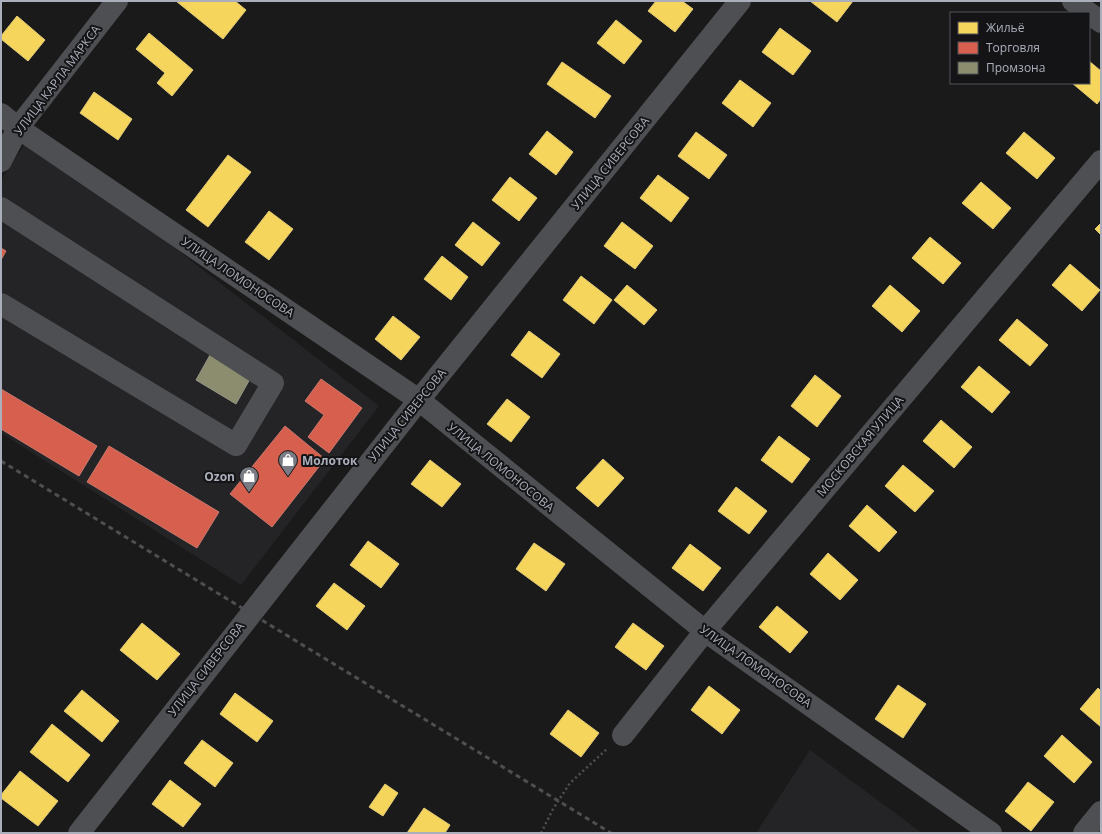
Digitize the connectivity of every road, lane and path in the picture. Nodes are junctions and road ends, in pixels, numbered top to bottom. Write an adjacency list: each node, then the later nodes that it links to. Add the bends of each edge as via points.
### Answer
1 (117, 1): 8 (street, УЛИЦА КАРЛА МАРКСА)
2 (740, 1): 13 (street, УЛИЦА СИВЕРСОВА)
3 (1073, 1): 4 (street)
4 (1088, 12)
5 (1090, 14): 6 (street)
6 (1101, 22)
7 (1, 114): 8 (street, УЛИЦА ЛОМОНОСОВА)
8 (18, 128): 9 (street, УЛИЦА КАРЛА МАРКСА); 13 (street, УЛИЦА ЛОМОНОСОВА)
9 (1, 161)
10 (1101, 161): 14 (street, МОСКОВСКАЯ УЛИЦА)
11 (1, 208): 12 (street, via 273,383 236,444)
12 (1, 304)
13 (419, 400): 14 (street, УЛИЦА ЛОМОНОСОВА); 17 (street, УЛИЦА СИВЕРСОВА)
14 (705, 630): 15 (street, МОСКОВСКАЯ УЛИЦА); 19 (street, УЛИЦА ЛОМОНОСОВА)
15 (623, 735): 18 (path, via 570,783)
16 (1101, 812): 20 (street)
17 (79, 833)
18 (541, 833)
19 (991, 833)
20 (1084, 833)

